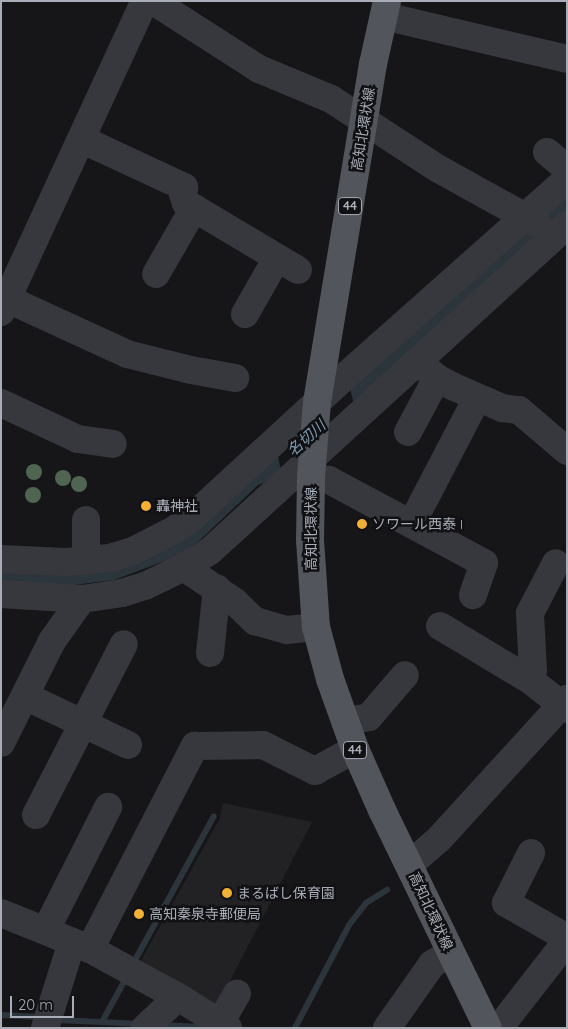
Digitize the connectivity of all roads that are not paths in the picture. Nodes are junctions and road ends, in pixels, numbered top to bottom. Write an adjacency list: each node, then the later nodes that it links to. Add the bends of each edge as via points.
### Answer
1 (145, 1): 6 (street)
2 (153, 1): 5 (street, via 259,69 331,99)
3 (385, 9): 4 (street); 5 (main road, 高知北環状線 / 44)
4 (567, 59)
5 (364, 119): 9 (street, via 437,168); 17 (main road, 高知北環状線 / 44)
6 (81, 139): 8 (street, via 184,187 186,203); 11 (street)
7 (567, 179): 9 (street)
8 (194, 208): 10 (street); 12 (street, via 288,264)
9 (549, 227): 13 (street); 17 (street)
10 (156, 274)
11 (3, 302): 14 (street, via 127,354)
12 (245, 314)
13 (427, 370): 15 (street); 18 (street); 21 (street)
14 (235, 378)
15 (476, 398): 19 (street, via 518,410); 23 (street)
16 (1, 403): 20 (street, via 78,439)
17 (316, 406): 21 (main road, 高知北環状線 / 44); 25 (street, via 174,530 133,551)
18 (408, 432)
19 (563, 441)
20 (113, 444)
21 (312, 461): 23 (street, via 329,480); 27 (street, via 210,551); 33 (main road, 高知北環状線 / 44, via 310,540)
22 (86, 520): 25 (street)
23 (412, 523): 30 (street, via 484,563)
24 (1, 559): 25 (street)
25 (86, 561)
26 (556, 563): 37 (street, via 530,613 533,671)
27 (186, 566): 28 (street); 31 (street, via 122,593)
28 (216, 588): 33 (street, via 255,621 287,630); 35 (street)
29 (1, 594): 31 (street)
30 (473, 595)
31 (82, 599): 38 (street, via 52,641)
32 (440, 626): 37 (street)
33 (316, 627): 40 (main road, 高知北環状線 / 44)
34 (124, 644): 41 (street)
35 (210, 653)
36 (405, 675): 40 (street, via 369,717)
37 (530, 680): 39 (street)
38 (25, 696): 41 (street); 42 (street)
39 (565, 704): 48 (street, via 439,839)
40 (344, 721): 44 (main road, 高知北環状線 / 44)
41 (83, 724): 43 (street); 46 (street)
42 (1, 743)
43 (128, 745)
44 (355, 749): 48 (main road, 高知北環状線 / 44); 51 (street, via 315,771 263,745 195,746)
45 (108, 807): 50 (street)
46 (36, 815)
47 (531, 853): 60 (street, via 506,904 564,936 562,947)
48 (409, 865): 52 (main road, 高知北環状線 / 44)
49 (1, 913): 50 (street)
50 (46, 930): 51 (street)
51 (81, 945): 54 (street); 56 (street)
52 (450, 953): 58 (street, via 432,964); 59 (main road, 高知北環状線 / 44)
53 (237, 994): 55 (street)
54 (178, 997): 55 (street); 57 (street)
55 (224, 1025)
56 (45, 1028)
57 (145, 1028)
58 (387, 1028)
59 (488, 1028)
60 (499, 1028)

